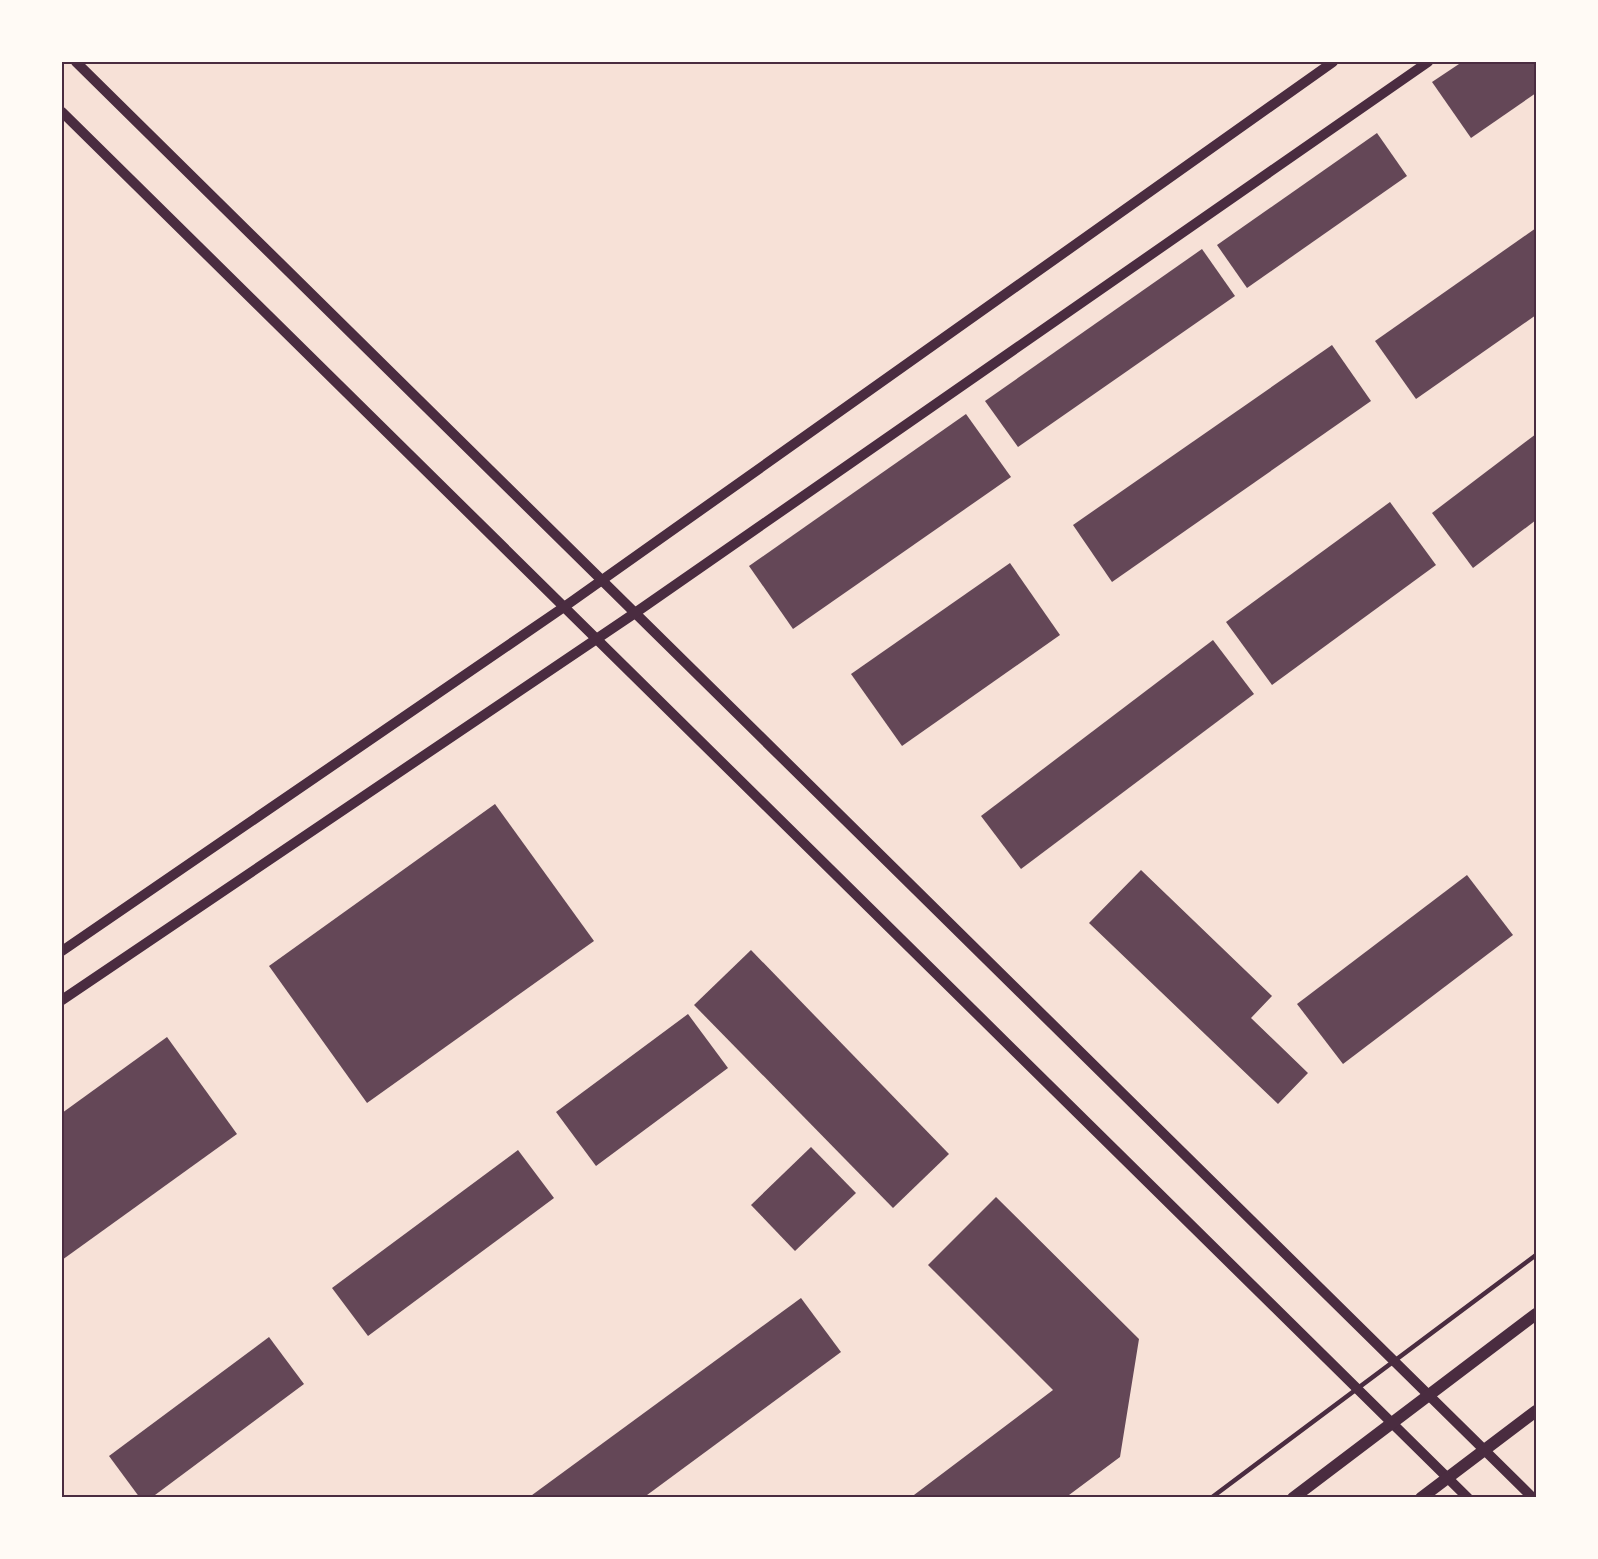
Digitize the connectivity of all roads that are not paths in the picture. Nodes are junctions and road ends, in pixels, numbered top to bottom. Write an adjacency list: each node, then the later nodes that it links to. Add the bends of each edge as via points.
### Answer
1 (76, 62): 5 (street)
2 (1333, 62): 5 (street)
3 (1428, 62): 7 (street)
4 (62, 112): 6 (street)
5 (602, 580): 6 (street); 7 (street)
6 (564, 607): 8 (street); 9 (street)
7 (635, 613): 8 (street); 13 (street)
8 (597, 639): 10 (street); 14 (street)
9 (62, 951)
10 (62, 1000)
11 (1536, 1255): 13 (lane)
12 (1536, 1314): 15 (main road)
13 (1394, 1360): 14 (lane); 15 (street)
14 (1358, 1388): 17 (street); 20 (lane)
15 (1429, 1395): 17 (main road); 18 (street)
16 (1536, 1411): 18 (main road)
17 (1393, 1423): 19 (street); 21 (main road)
18 (1484, 1450): 19 (main road); 24 (street)
19 (1448, 1478): 22 (main road); 23 (street)
20 (1211, 1497)
21 (1293, 1497)
22 (1421, 1497)
23 (1468, 1497)
24 (1533, 1497)

